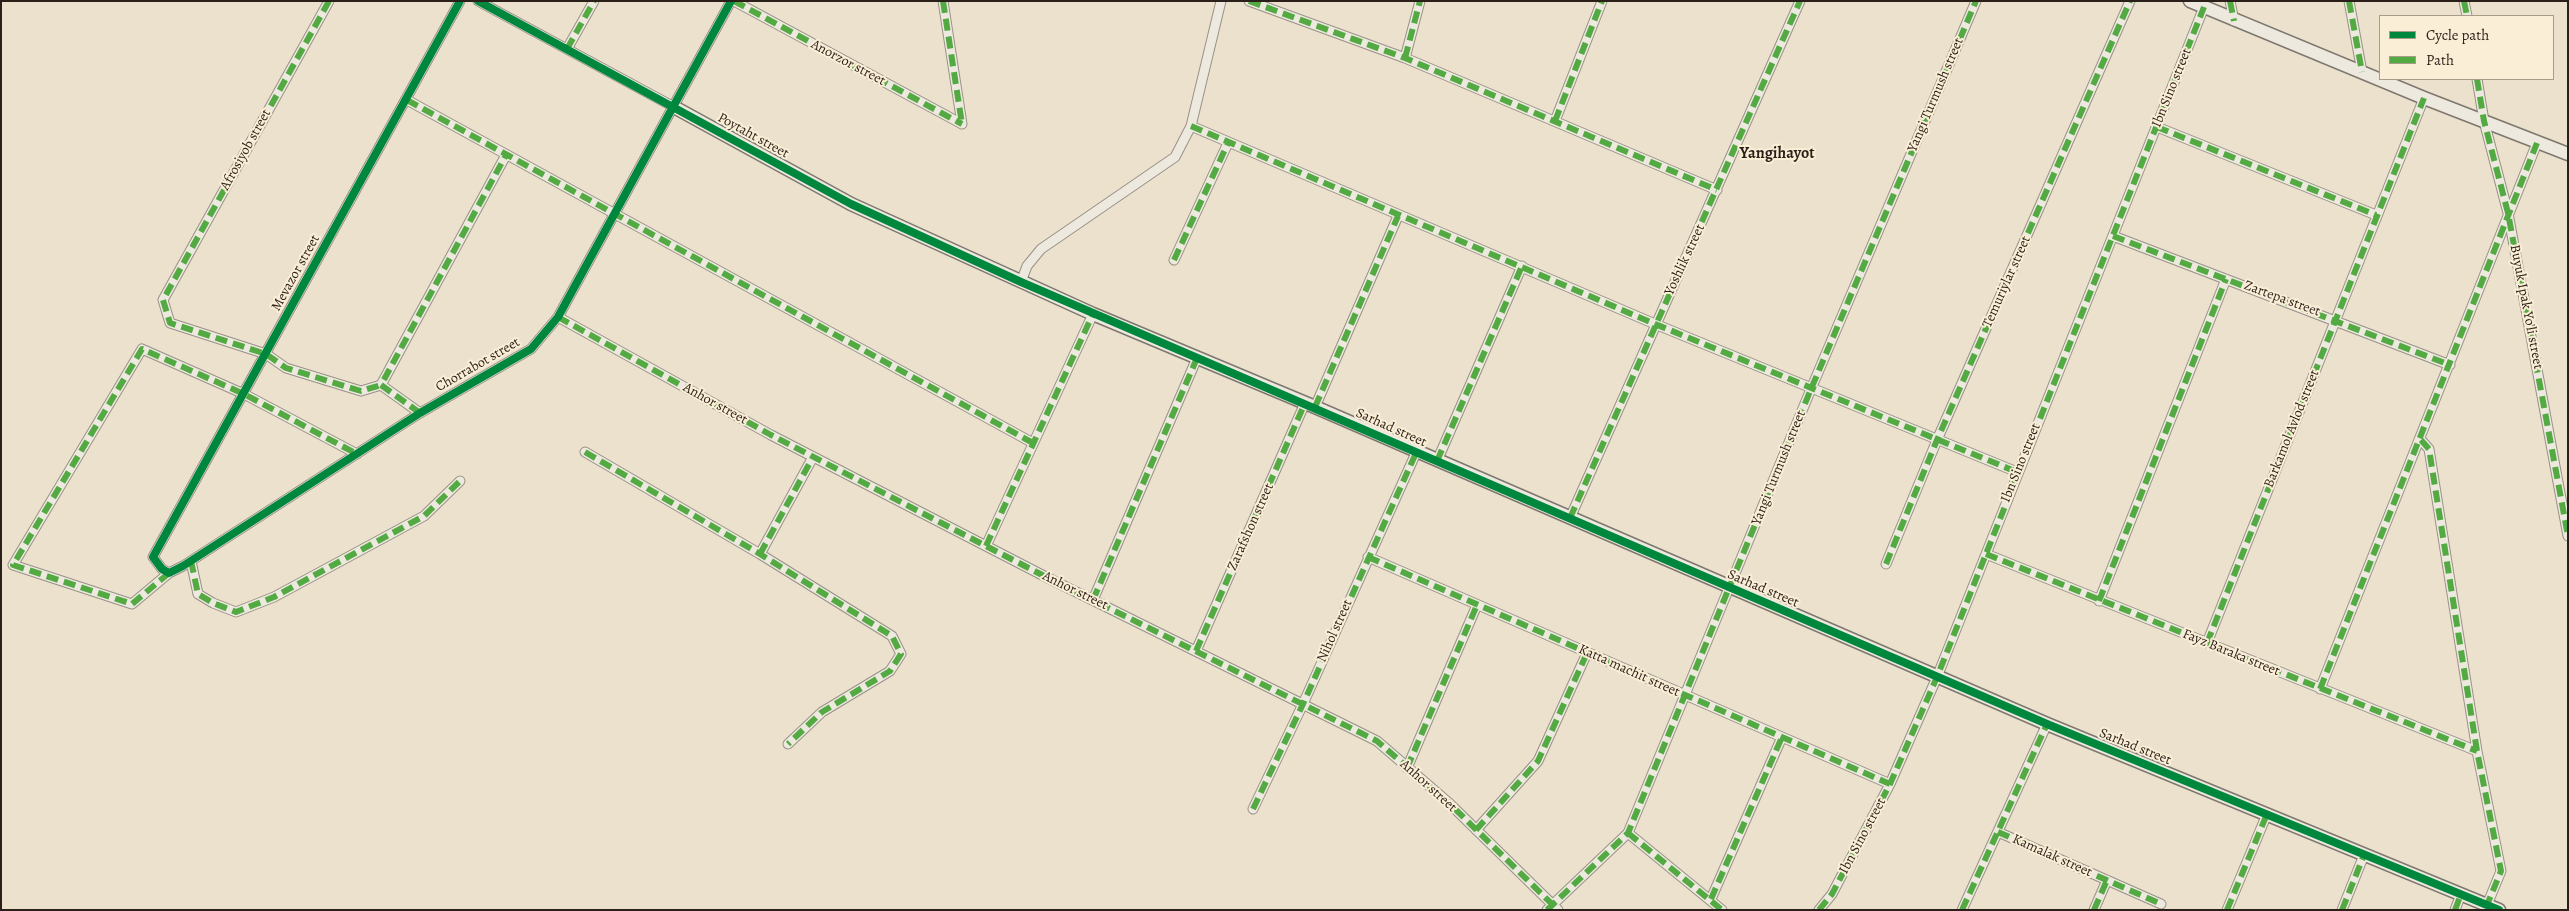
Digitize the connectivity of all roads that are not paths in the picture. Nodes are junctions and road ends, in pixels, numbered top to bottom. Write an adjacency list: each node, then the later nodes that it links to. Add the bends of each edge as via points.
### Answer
1 (329, 1): 52 (street, Afrosiyob street, via 163,300 170,323)
2 (460, 1): 28 (street, Mevazor street)
3 (478, 1): 21 (street, Poytaht street)
4 (594, 1): 21 (street)
5 (732, 1): 6 (street, Anorzor street, via 962,124); 29 (street, Chorrabot street)
6 (943, 1)
7 (1221, 1): 32 (street)
8 (1249, 1): 22 (street)
9 (1420, 1): 22 (street)
10 (1602, 1): 30 (street)
11 (1800, 1): 38 (street, Yoshlik street)
12 (1976, 1): 56 (street, Yangi Turmush street)
13 (2130, 1): 60 (street, Temuriylar street)
14 (2190, 1): 18 (street)
15 (2230, 1): 20 (street)
16 (2349, 1): 23 (street)
17 (2464, 1): 19 (street)
18 (2204, 7): 20 (street); 33 (street, Ibn Sino street)
19 (2467, 15)
20 (2234, 21): 23 (street)
21 (567, 49): 29 (street, Poytaht street)
22 (1405, 58): 30 (street)
23 (2362, 72): 24 (street)
24 (2379, 79)
25 (2381, 80): 27 (street)
26 (2477, 80): 31 (street, Buyuk Ipak Yo'li street)
27 (2424, 98): 31 (street); 41 (street, Barkamol Avlod street)
28 (407, 100): 37 (street); 52 (street, Mevazor street)
29 (674, 106): 40 (street, Chorrabot street); 47 (street, Poytaht street, via 851,204)
30 (1555, 121): 38 (street)
31 (2484, 121): 35 (street); 39 (street, Buyuk Ipak Yo'li street)
32 (1191, 126): 34 (street); 47 (street, via 1175,157 1041,249 1027,266)
33 (2157, 127): 41 (street); 43 (street, Ibn Sino street)
34 (1228, 143): 42 (street); 44 (street)
35 (2537, 143): 36 (street); 39 (street)
36 (2568, 154)
37 (506, 155): 40 (street); 55 (street)
38 (1717, 190): 51 (street, Yoshlik street)
39 (2508, 213): 54 (street); 71 (street, Buyuk Ipak Yo'li street)
40 (615, 215): 49 (street, Chorrabot street); 62 (street)
41 (2376, 215): 50 (street, Barkamol Avlod street)
42 (1398, 216): 45 (street); 58 (street, Zarafshon street)
43 (2113, 236): 46 (street, Zartepa street); 68 (street, Ibn Sino street)
44 (1174, 260)
45 (1522, 266): 51 (street); 67 (street)
46 (2226, 278): 50 (street, Zartepa street); 81 (street)
47 (1021, 282): 48 (street, Sarhad street)
48 (1092, 314): 53 (street, Sarhad street); 62 (street)
49 (558, 317): 59 (street, Chorrabot street, via 531,349); 66 (street, Anhor street)
50 (2335, 320): 54 (street, Zartepa street); 83 (street, Barkamol Avlod street)
51 (1655, 324): 56 (street); 70 (street, Yoshlik street)
52 (266, 354): 55 (street, via 286,368 361,392); 57 (street, Mevazor street)
53 (1197, 358): 58 (street, Sarhad street); 80 (street)
54 (2450, 365): 61 (street)
55 (381, 384): 59 (street)
56 (1811, 389): 60 (street); 79 (street, Yangi Turmush street)
57 (244, 394): 65 (street); 78 (street, Mevazor street, via 153,557 162,570); 78 (street, Chorrabot street, via 142,349 13,565 132,604)
58 (1310, 405): 64 (street, Sarhad street); 84 (street, Zarafshon street)
59 (420, 413): 65 (street, Chorrabot street)
60 (1937, 440): 68 (street); 77 (street, Temuriylar street)
61 (2421, 440): 87 (street); 93 (street, via 2429,450)
62 (1033, 443): 72 (street)
63 (585, 452): 73 (street)
64 (1416, 453): 67 (street, Sarhad street); 75 (street, Nihol street)
65 (357, 454): 76 (street, Chorrabot street)
66 (813, 457): 72 (street, Anhor street); 73 (street)
67 (1437, 461): 70 (street, Sarhad street)
68 (2017, 472): 74 (street, Ibn Sino street)
69 (460, 481): 76 (street, via 424,516 274,597 236,612 198,594)
70 (1570, 518): 79 (street, Sarhad street)
71 (2568, 536)
72 (986, 546): 80 (street, Anhor street)
73 (760, 554): 92 (street, via 892,636 901,654 890,670 822,712)
74 (1986, 554): 81 (street, Fayz Baraka street); 86 (street, Ibn Sino street)
75 (1368, 557): 82 (street, Katta machit street); 89 (street, Nihol street)
76 (191, 562): 78 (street, Chorrabot street)
77 (1886, 564)
78 (169, 572)
79 (1729, 588): 86 (street, Sarhad street); 88 (street, Yangi Turmush street)
80 (1093, 600): 84 (street, Anhor street)
81 (2099, 601): 83 (street, Fayz Baraka street)
82 (1477, 605): 85 (street, Katta machit street); 94 (street)
83 (2207, 643): 87 (street, Fayz Baraka street)
84 (1196, 651): 89 (street, Anhor street)
85 (1587, 653): 88 (street, Katta machit street); 98 (street, via 1538,761)
86 (1937, 677): 90 (street, Sarhad street); 95 (street, Ibn Sino street)
87 (2320, 689): 93 (street, Fayz Baraka street)
88 (1686, 696): 91 (street, Katta machit street); 100 (street, Yangi Turmush street)
89 (1303, 704): 94 (street, Anhor street, via 1377,741); 96 (street, Nihol street)
90 (2047, 724): 97 (street, Sarhad street); 99 (street, Kamalak street)
91 (1782, 737): 95 (street, Katta machit street); 104 (street)
92 (788, 744)
93 (2477, 751): 106 (street, via 2501,871)
94 (1407, 768): 98 (street, Anhor street)
95 (1890, 784): 109 (street, Ibn Sino street, via 1832,894)
96 (1253, 809)
97 (2267, 814): 101 (street, Sarhad street); 112 (street)
98 (1476, 830): 107 (street, Anhor street)
99 (1998, 832): 102 (street, Kamalak street); 110 (street, Kamalak street)
100 (1628, 833): 104 (street); 107 (street, Yangi Turmush street)
101 (2364, 855): 103 (street, Sarhad street); 113 (street)
102 (2106, 880): 105 (street, Kamalak street); 111 (street, Kamalak street)
103 (2461, 894): 106 (street, Sarhad street); 114 (street)
104 (1711, 899): 108 (street)
105 (2162, 904)
106 (2493, 907)
107 (1553, 908)
108 (1722, 910)
109 (1819, 910)
110 (1962, 910)
111 (2094, 910)
112 (2227, 910)
113 (2342, 910)
114 (2455, 910)

